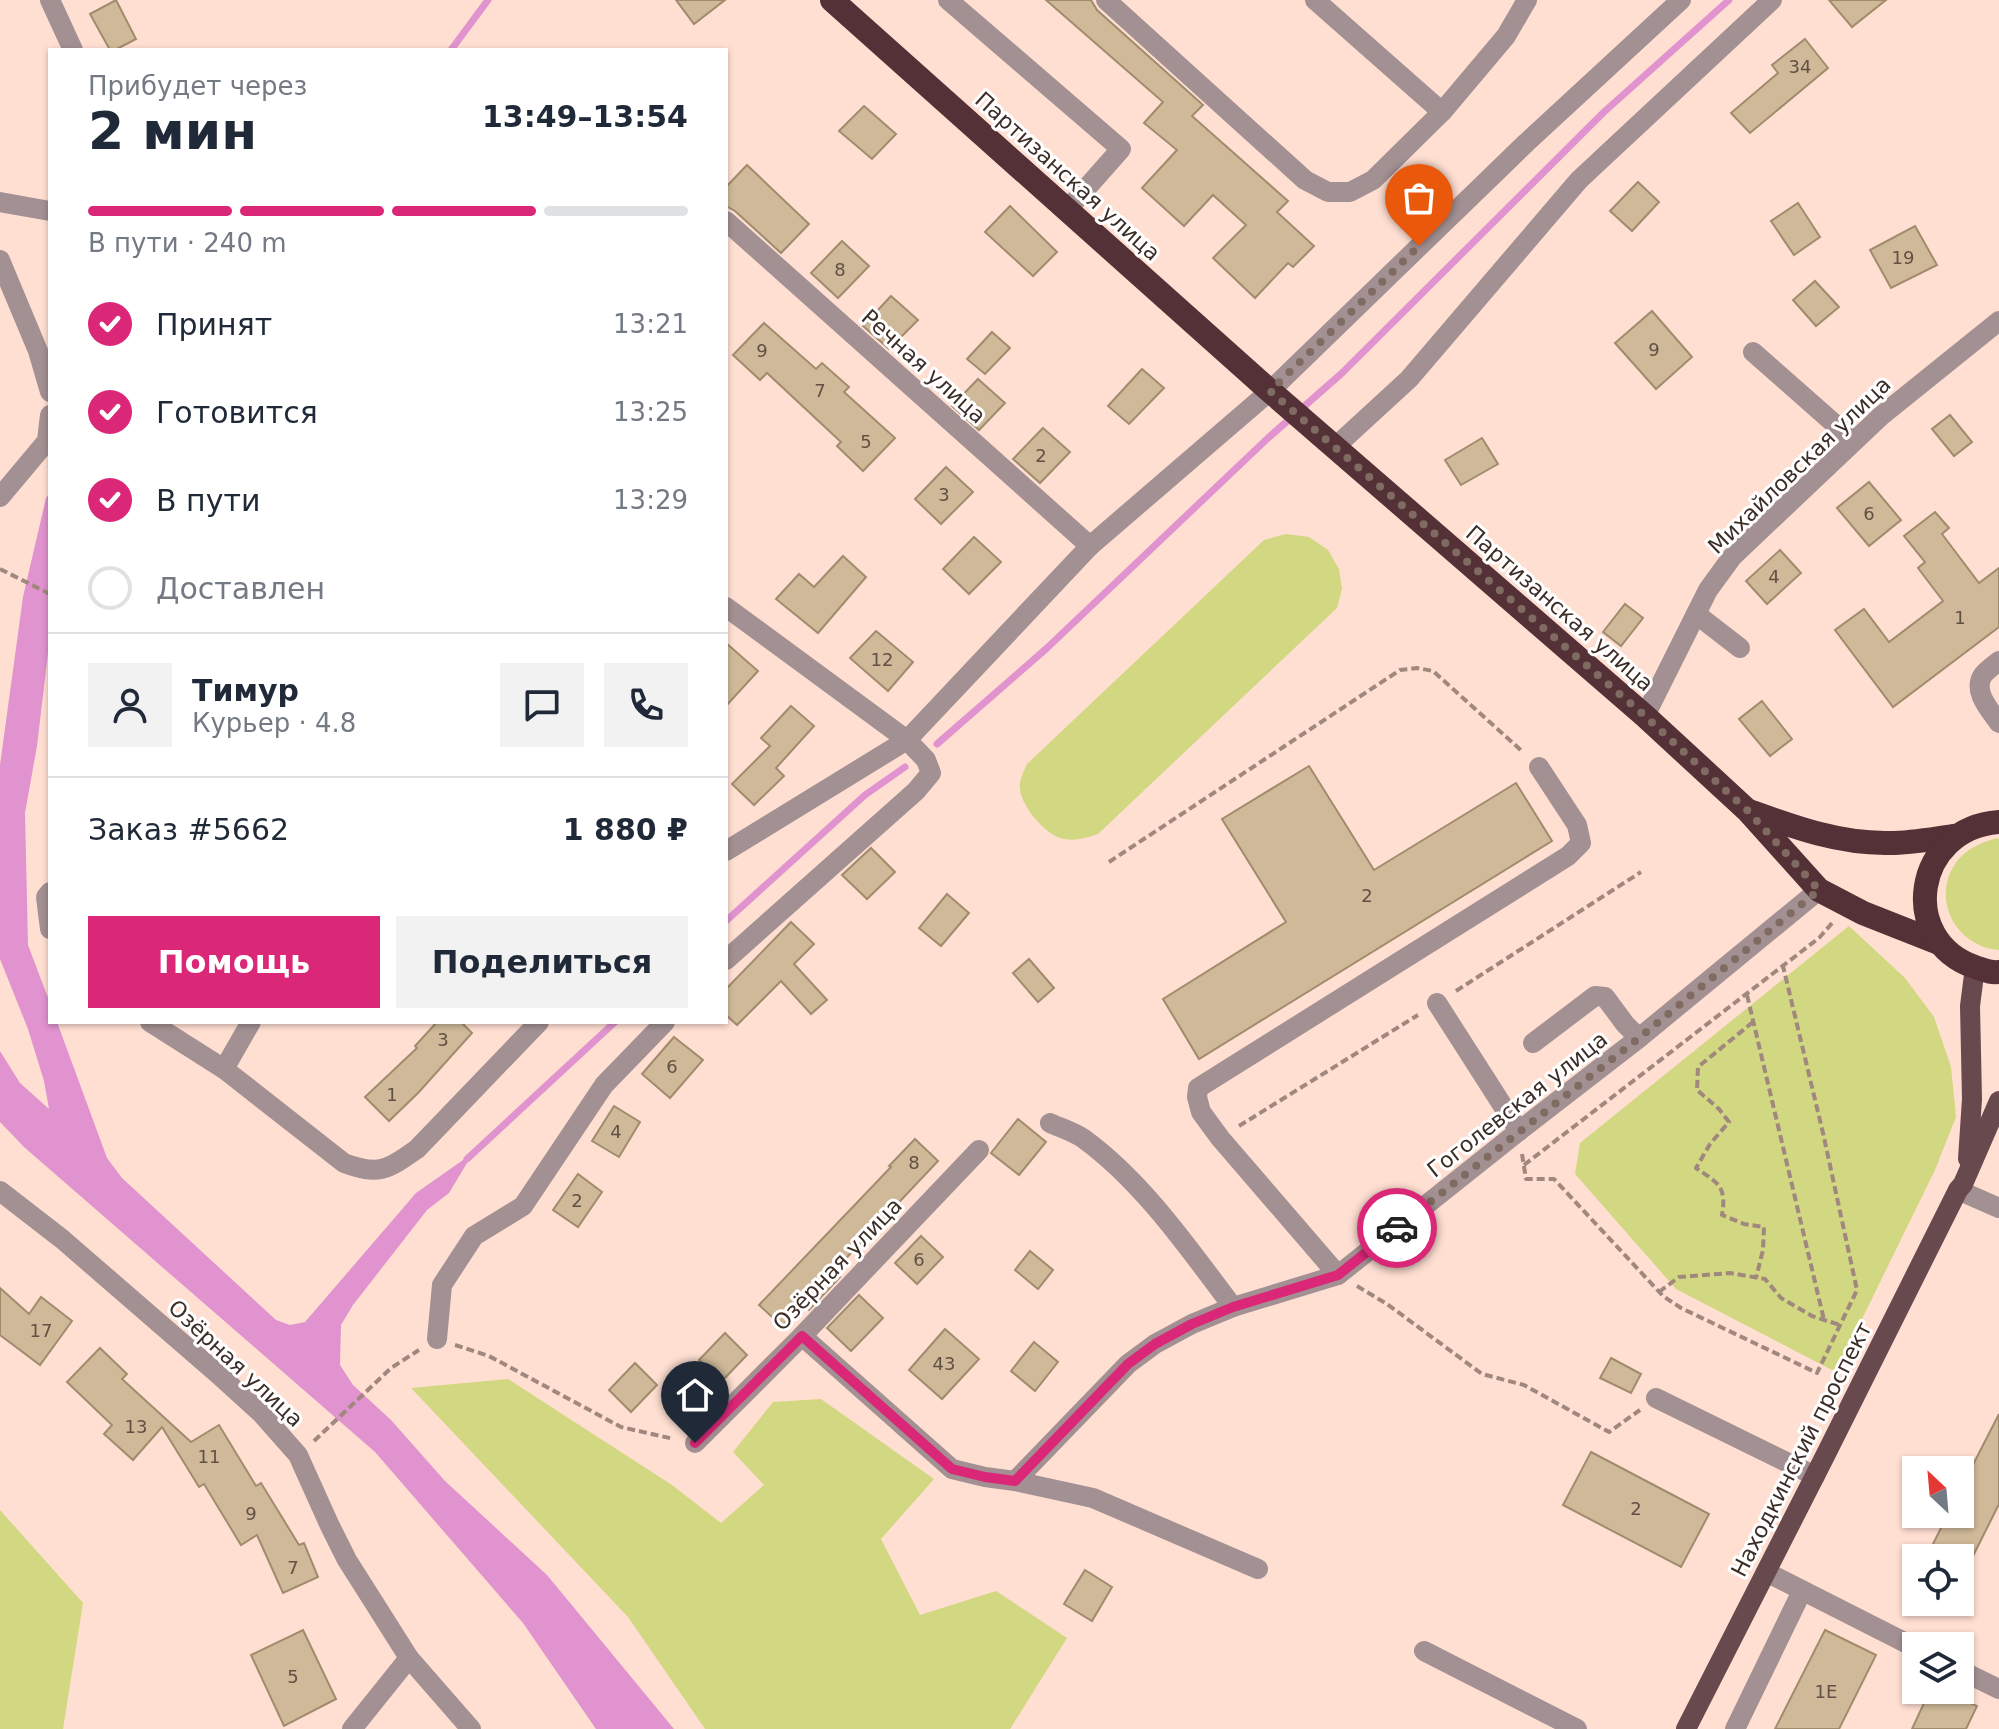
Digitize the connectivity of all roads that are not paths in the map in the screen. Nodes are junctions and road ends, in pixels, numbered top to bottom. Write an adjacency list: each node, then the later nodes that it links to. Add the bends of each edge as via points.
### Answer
1 (50, 0): 9 (street)
2 (832, 0): 12 (highway, Партизанская улица)
3 (948, 0): 12 (street, via 1121,149)
4 (1106, 0): 10 (street, via 1305,180 1328,192 1350,192 1373,180)
5 (1315, 0): 10 (street)
6 (1527, 0): 10 (street, via 1506,36)
7 (1681, 0): 19 (street, via 1526,143)
8 (1772, 0): 22 (street, via 1579,180 1409,379)
9 (72, 48)
10 (1442, 112)
11 (0, 202): 13 (street)
12 (1067, 210): 19 (highway, Партизанская улица)
13 (48, 211)
14 (728, 223): 24 (street, Речная улица)
15 (0, 260): 18 (street)
16 (1999, 321): 21 (street, Михайловская улица)
17 (1753, 352): 21 (street)
18 (48, 385)
19 (1276, 396): 22 (highway, Партизанская улица); 24 (street)
20 (48, 432): 23 (street, via 47,441)
21 (1854, 441): 26 (street, Михайловская улица, via 1732,557)
22 (1329, 442): 29 (highway, Партизанская улица)
23 (0, 497)
24 (1090, 546): 31 (street)
25 (728, 608): 31 (street)
26 (1696, 614): 27 (street); 29 (street, Михайловская улица)
27 (1740, 648)
28 (1999, 661): 30 (street, via 1980,685 1982,700)
29 (1645, 716): 34 (highway, Партизанская улица)
30 (1999, 723)
31 (907, 740): 37 (street); 40 (street, via 931,773)
32 (1539, 767): 57 (street, via 1577,825 1581,843 1568,856 1198,1088 1201,1112 1220,1138)
33 (1999, 805): 35 (main road)
34 (1748, 811): 36 (highway, Партизанская улица, via 1837,838 1885,843); 38 (highway, Партизанская улица)
35 (1990, 823): 36 (highway)
36 (1954, 836): 39 (highway, via 1934,859 1925,887 1926,917)
37 (728, 850)
38 (1819, 890): 39 (highway, Партизанская улица); 47 (street, Гоголевская улица)
39 (1939, 943): 41 (highway, Партизанская улица, via 1961,963)
40 (728, 958)
41 (1987, 970): 54 (main road, via 1969,1021 1971,1127)
42 (1437, 1003): 52 (street)
43 (153, 1024): 49 (street)
44 (250, 1024): 49 (street)
45 (537, 1024): 49 (street, via 417,1149 384,1169 367,1171 344,1163)
46 (663, 1024): 60 (street, via 604,1085 523,1206 474,1236 442,1285)
47 (1639, 1038): 48 (street, via 1605,997 1595,996); 52 (street, Гоголевская улица)
48 (1533, 1043)
49 (224, 1069)
50 (1999, 1101): 54 (main road)
51 (1050, 1123): 58 (street, via 1082,1137 1121,1171)
52 (1519, 1131): 57 (street, Гоголевская улица)
53 (979, 1150): 59 (street, Озёрная улица)
54 (1958, 1190): 56 (street); 63 (main road, Находкинский проспект)
55 (0, 1191): 70 (street, Озёрная улица, via 219,1375 298,1455 347,1560)
56 (1999, 1208)
57 (1338, 1275): 58 (street, Гоголевская улица)
58 (1233, 1307): 64 (street, Гоголевская улица, via 1155,1344 1128,1364)
59 (802, 1336): 62 (street, Озёрная улица); 64 (street, via 952,1469)
60 (437, 1339)
61 (1656, 1398): 63 (street)
62 (695, 1443)
63 (1815, 1476): 66 (main road, Находкинский проспект)
64 (1015, 1481): 65 (street, via 1093,1498)
65 (1258, 1569)
66 (1766, 1572): 67 (street); 76 (main road, Находкинский проспект)
67 (1802, 1591): 68 (street); 77 (street)
68 (1902, 1641)
69 (1424, 1651): 75 (street)
70 (409, 1658): 73 (street); 74 (street, Озёрная улица)
71 (1974, 1677): 72 (street)
72 (1999, 1689)
73 (352, 1729)
74 (471, 1729)
75 (1577, 1729)
76 (1686, 1729)
77 (1735, 1729)

